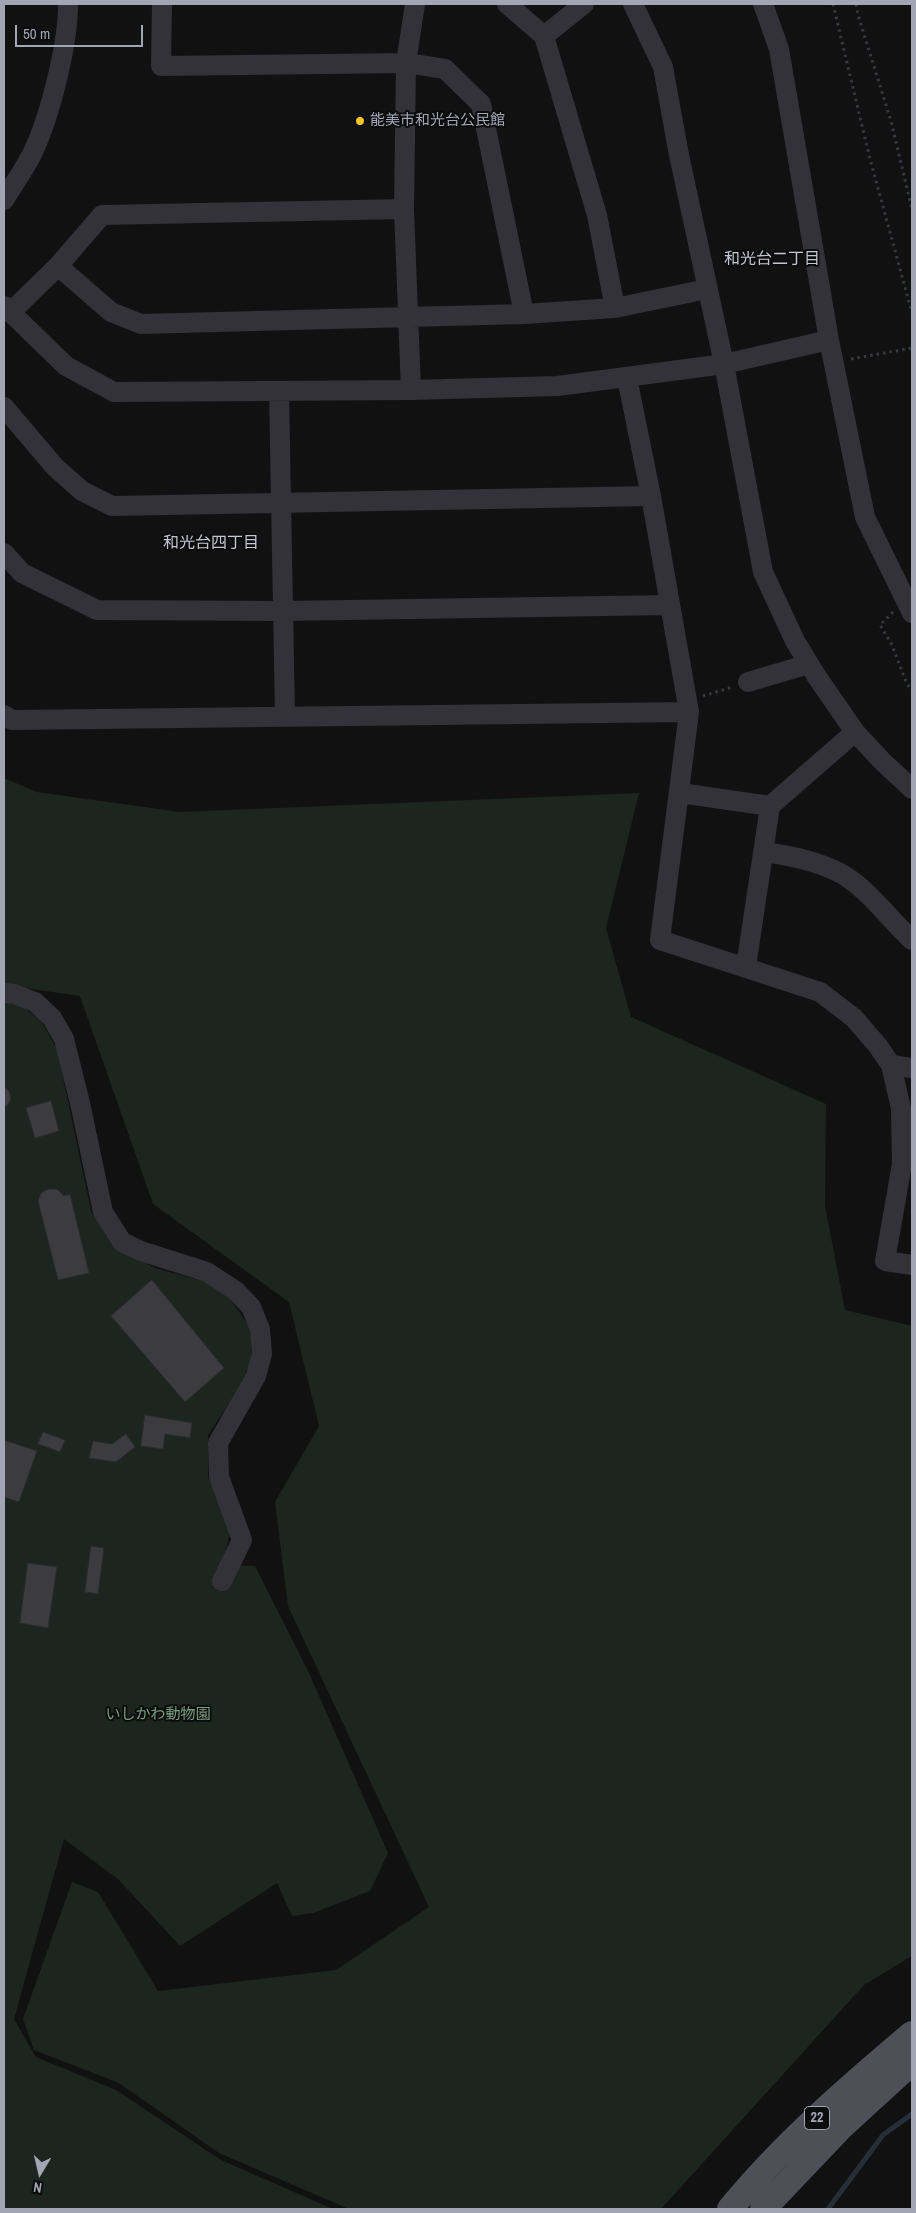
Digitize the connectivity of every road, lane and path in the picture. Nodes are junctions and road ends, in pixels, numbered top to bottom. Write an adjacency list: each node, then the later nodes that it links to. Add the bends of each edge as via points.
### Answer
1 (68, 4): 12 (street, via 61,61 49,108 32,154)
2 (162, 4): 11 (street, via 161,66)
3 (415, 4): 11 (street)
4 (507, 4): 10 (street)
5 (584, 4): 10 (street)
6 (633, 4): 16 (street, via 663,66)
7 (763, 4): 22 (street, via 779,49)
8 (833, 4): 19 (path, via 870,159)
9 (856, 4): 14 (path, via 891,121)
10 (544, 36): 18 (street, via 598,215)
11 (406, 63): 13 (street); 20 (street, via 445,69 481,104)
12 (4, 200)
13 (404, 209): 15 (street, via 102,215); 21 (street)
14 (912, 209)
15 (58, 266): 17 (street, via 16,307); 21 (street, via 111,312 141,324)
16 (707, 290): 18 (street); 25 (street)
17 (5, 307): 28 (street, via 66,366 114,392)
18 (615, 308): 20 (street)
19 (912, 313)
20 (524, 314): 21 (street)
21 (409, 317): 27 (street)
22 (829, 340): 24 (street); 25 (street)
23 (912, 348): 24 (path)
24 (833, 362): 34 (street, via 864,517)
25 (724, 364): 26 (street); 36 (street, via 763,572)
26 (627, 378): 27 (street, via 558,386); 30 (street)
27 (411, 390): 28 (street)
28 (279, 391): 31 (street)
29 (4, 407): 31 (street, via 55,467 82,491 112,506)
30 (651, 496): 31 (street); 33 (street)
31 (282, 504): 35 (street)
32 (4, 553): 35 (street, via 22,573 97,610)
33 (670, 605): 35 (street); 39 (street)
34 (909, 606): 38 (path, via 880,624)
35 (283, 611): 41 (street)
36 (809, 664): 37 (street); 42 (street)
37 (748, 682): 39 (path)
38 (912, 690)
39 (688, 706): 41 (street); 44 (street)
40 (4, 715): 41 (street, via 12,720)
41 (285, 716)
42 (855, 732): 43 (street); 45 (street)
43 (912, 789)
44 (680, 793): 45 (street); 48 (street, via 660,940)
45 (770, 806): 46 (street)
46 (763, 852): 47 (street, via 784,854 839,872 871,897); 48 (street)
47 (912, 940)
48 (746, 967): 50 (street, via 820,992 854,1018)
49 (4, 993): 54 (street, via 35,1002 52,1018 64,1039 103,1212 122,1242 207,1272 236,1291 251,1307 260,1329 262,1354 256,1376 218,1443 219,1477 242,1540)
50 (891, 1065): 51 (street); 52 (street, via 901,1108)
51 (912, 1068)
52 (907, 1164): 53 (street, via 885,1261)
53 (912, 1265)
54 (222, 1581)
55 (912, 2034): 57 (main road, 22, via 807,2128)
56 (912, 2062): 58 (main road, 22, via 840,2128)
57 (730, 2209)
58 (763, 2209)

